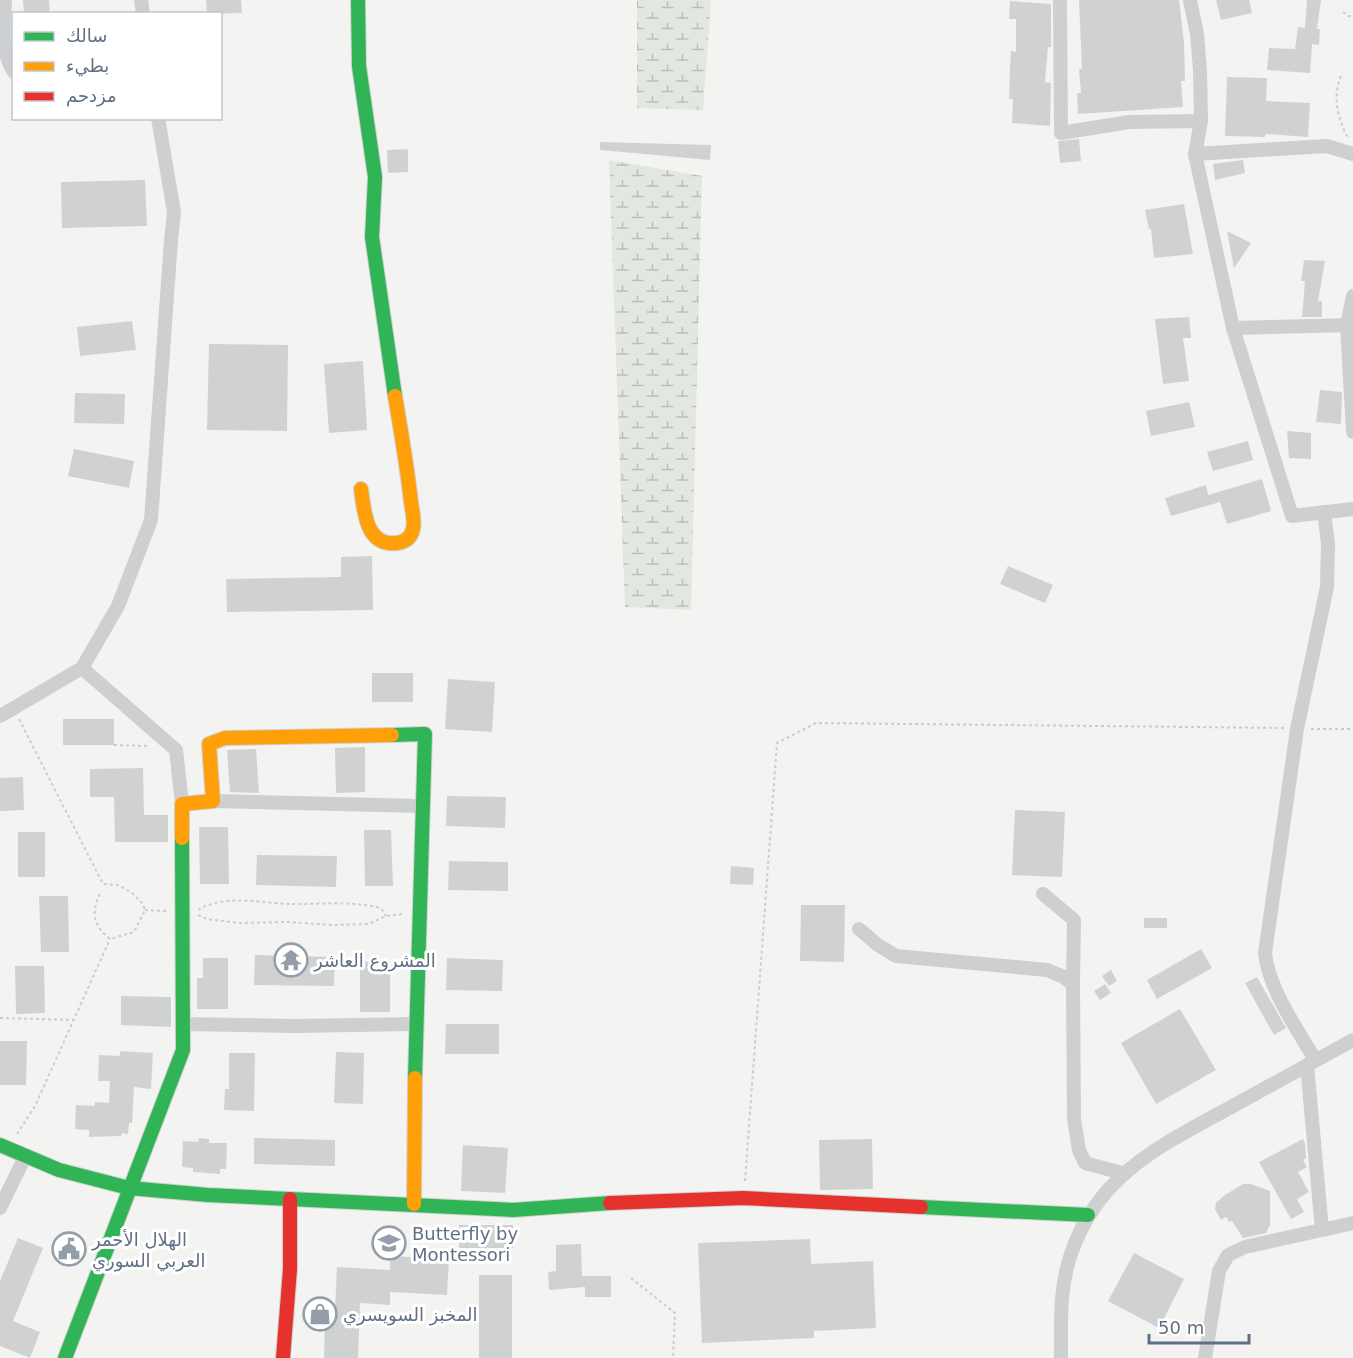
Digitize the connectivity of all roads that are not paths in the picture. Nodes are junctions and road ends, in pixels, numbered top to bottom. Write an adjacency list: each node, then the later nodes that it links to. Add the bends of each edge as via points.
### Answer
1 (5, 0): 5 (street, via 4,36 7,62)
2 (358, 0): 14 (street, via 359,66 375,177 372,237 407,466 414,527 408,540 390,544 374,539)
3 (1060, 0): 7 (street, via 1061,133 1129,122)
4 (1190, 0): 7 (street, via 1197,34)
5 (12, 69)
6 (158, 120): 17 (street, via 174,212 151,520 118,606)
7 (1201, 121): 9 (street)
8 (1351, 148): 9 (street)
9 (1195, 154): 12 (street)
10 (1353, 296): 11 (street)
11 (1350, 325): 12 (street); 13 (street)
12 (1233, 328): 16 (street, via 1292,516)
13 (1353, 432)
14 (361, 489)
15 (1353, 509): 16 (street)
16 (1324, 512): 28 (street, via 1327,587 1297,729 1265,953 1273,984)
17 (82, 668): 18 (street); 20 (street, via 176,750)
18 (0, 716)
19 (213, 801): 20 (street); 21 (street); 21 (street, via 209,744 225,738 425,734)
20 (182, 804): 25 (street)
21 (422, 806): 26 (street)
22 (1043, 894): 24 (street, via 1074,920)
23 (859, 929): 24 (street, via 896,956 1047,970 1064,976)
24 (1072, 985): 31 (street, via 1074,1119 1079,1150 1085,1163)
25 (183, 1024): 26 (street); 32 (street, via 183,1050)
26 (416, 1024): 34 (street)
27 (1353, 1040): 28 (street)
28 (1311, 1063): 31 (street, via 1162,1145); 38 (street)
29 (4, 1147): 30 (street)
30 (25, 1157): 32 (street); 35 (street)
31 (1122, 1173): 36 (street)
32 (129, 1188): 33 (street); 39 (street)
33 (290, 1199): 34 (street); 40 (street, via 290,1269)
34 (414, 1204): 36 (street, via 513,1210 743,1197)
35 (0, 1208)
36 (1088, 1215): 41 (street, via 1065,1277)
37 (1353, 1222): 38 (street)
38 (1322, 1230): 42 (street, via 1245,1247 1228,1255 1219,1271)
39 (65, 1358)
40 (283, 1358)
41 (1061, 1358)
42 (1206, 1358)

